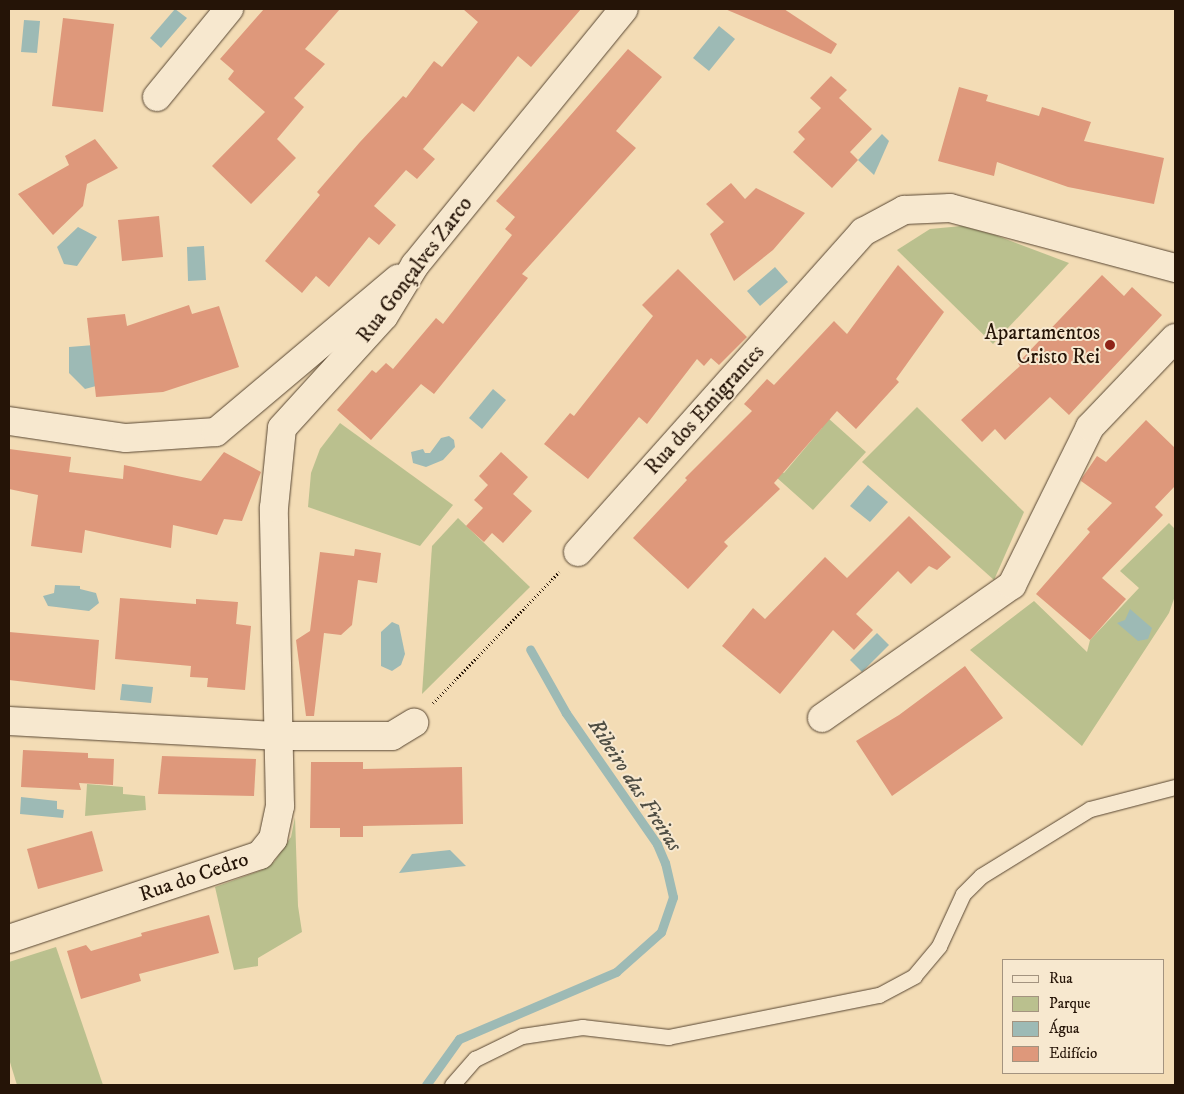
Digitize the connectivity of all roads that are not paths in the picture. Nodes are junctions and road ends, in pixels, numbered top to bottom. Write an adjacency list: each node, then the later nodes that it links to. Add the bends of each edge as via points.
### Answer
1 (229, 9): 3 (street)
2 (624, 9): 4 (street, Rua Gonçalves Zarco)
3 (157, 97)
4 (415, 265): 7 (street, via 216,432 126,438); 12 (street, Rua Gonçalves Zarco, via 384,316 282,428 274,508)
5 (1175, 268): 8 (street, Rua dos Emigrantes, via 950,208 904,210 863,232)
6 (1175, 338): 9 (street, via 1090,427 1012,585)
7 (9, 421)
8 (578, 552)
9 (822, 718)
10 (9, 720): 12 (street)
11 (414, 723): 12 (street, via 392,736)
12 (280, 736): 14 (street, Rua do Cedro, via 280,806 273,840 260,855)
13 (1175, 787): 15 (lane, via 1090,809 981,876 963,894 939,946 914,976 879,995 668,1037 582,1027 522,1036 475,1059)
14 (9, 940)
15 (452, 1085)

